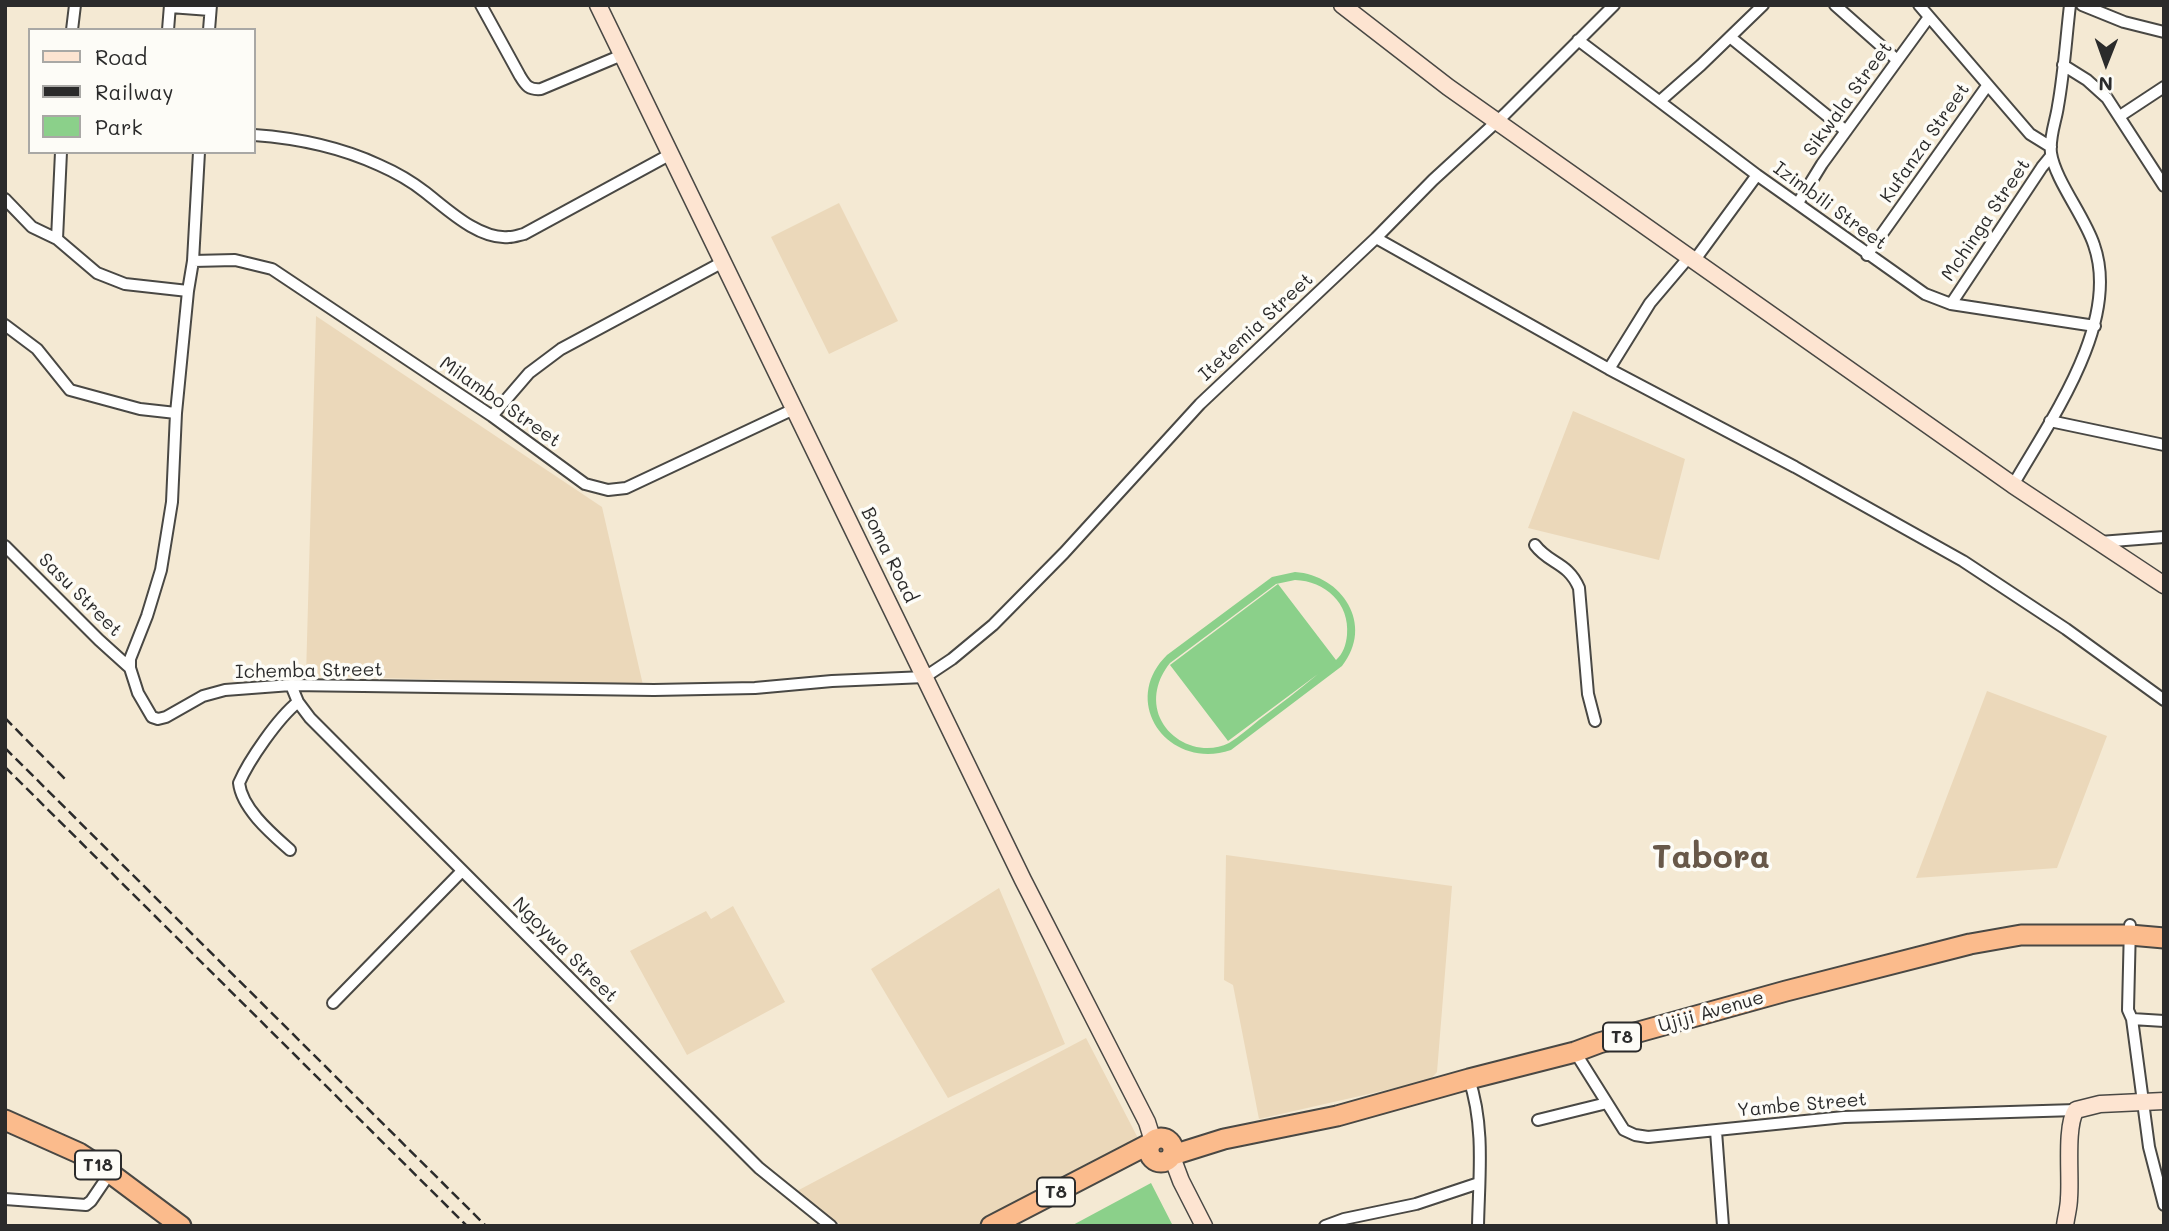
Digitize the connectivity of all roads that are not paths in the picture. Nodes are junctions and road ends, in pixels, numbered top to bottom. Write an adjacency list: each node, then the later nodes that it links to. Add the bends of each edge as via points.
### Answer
1 (75, 5): 14 (street)
2 (481, 5): 20 (street, via 532,90)
3 (598, 5): 20 (main road, Boma Road)
4 (1342, 5): 27 (main road)
5 (1614, 5): 19 (street, Itetemia Street)
6 (1763, 5): 18 (street)
7 (1835, 5): 21 (street)
8 (1919, 5): 13 (street)
9 (2070, 5): 22 (street)
10 (2082, 5): 17 (street)
11 (170, 6): 12 (street); 15 (street)
12 (211, 8): 16 (street)
13 (1929, 17): 21 (street, Sikwala Street); 23 (street)
14 (72, 28)
15 (168, 28)
16 (209, 28)
17 (2164, 32)
18 (1730, 37): 25 (street); 28 (street)
19 (1578, 40): 25 (street, Izimbili Street); 27 (street, Itetemia Street)
20 (622, 55): 33 (main road, Boma Road)
21 (1897, 60): 28 (street, Sikwala Street)
22 (2063, 65): 26 (street, via 2097,89); 30 (street)
23 (1987, 86): 30 (street); 40 (street, Kufanza Street)
24 (2164, 87): 26 (street)
25 (1660, 101): 34 (street, Izimbili Street)
26 (2120, 116): 35 (street)
27 (1497, 120): 38 (street, Itetemia Street); 41 (main road)
28 (1846, 131): 37 (street, Sikwala Street)
29 (256, 135): 33 (street, via 358,156 404,178 464,223 508,238 524,234)
30 (2051, 151): 45 (street, Mchinga Street); 47 (street, via 2097,254 2101,281)
31 (61, 154): 39 (street)
32 (199, 154): 42 (street)
33 (670, 155): 43 (main road, Boma Road)
34 (1757, 175): 37 (street, Izimbili Street); 41 (street)
35 (2163, 187)
36 (5, 199): 39 (street, via 32,227)
37 (1798, 203): 40 (street, Izimbili Street)
38 (1376, 238): 48 (street); 61 (street, Itetemia Street, via 1200,404 993,625)
39 (57, 239): 44 (street, via 88,268 110,279)
40 (1867, 255): 45 (street, Izimbili Street, via 1925,294)
41 (1691, 259): 48 (street, via 1650,303); 54 (main road)
42 (193, 261): 44 (street); 51 (street, Milambo Street, via 235,260 272,269)
43 (723, 262): 49 (main road, Boma Road); 51 (street, via 561,349 529,373)
44 (188, 291): 50 (street)
45 (1951, 304): 47 (street, Izimbili Street)
46 (5, 324): 50 (street, via 37,349 70,390 140,409)
47 (2095, 326): 52 (street)
48 (1609, 369): 63 (street, via 1963,561)
49 (794, 409): 51 (street, Milambo Street, via 626,488 608,490 585,484); 61 (main road, Boma Road)
50 (176, 413): 60 (street, via 172,502 161,570)
51 (492, 416)
52 (2050, 421): 53 (street); 54 (street)
53 (2164, 445)
54 (2013, 485): 56 (main road)
55 (2164, 537): 56 (street)
56 (2100, 542): 59 (main road)
57 (1535, 545): 65 (street, via 1572,573 1579,588 1588,694)
58 (5, 546): 60 (street, Sasu Street)
59 (2164, 585)
60 (130, 668): 62 (street, Ichemba Street, via 138,693 155,719 225,690)
61 (925, 677): 62 (street, Ichemba Street, via 654,690); 83 (main road, Boma Road, via 1023,880)
62 (290, 685): 64 (street, Ngoywa Street)
63 (2164, 700)
64 (298, 702): 66 (street, via 275,727 239,783 261,823); 67 (street, Ngoywa Street)
65 (1595, 721)
66 (290, 850)
67 (462, 872): 71 (street); 89 (street, Ngoywa Street, via 759,1168)
68 (2164, 927): 69 (highway, T8)
69 (2130, 930): 70 (highway, Ujiji Avenue / T8); 72 (street, via 2128,1010); 74 (highway, Ujiji Avenue / T8, via 2021,935 1970,944 1786,990)
70 (2164, 938)
71 (332, 1003)
72 (2132, 1019): 73 (street); 77 (street)
73 (2164, 1021)
74 (1575, 1052): 75 (highway, Ujiji Avenue / T8); 78 (street, Yambe Street)
75 (1469, 1079): 83 (highway, Ujiji Avenue / T8, via 1337,1116 1224,1139); 85 (street, via 1480,1132)
76 (2164, 1101): 77 (main road)
77 (2142, 1102): 79 (main road); 87 (street)
78 (1607, 1103): 81 (street); 82 (street, Yambe Street, via 1624,1130 1635,1135)
79 (2076, 1110): 82 (street, Yambe Street, via 1844,1118); 95 (main road)
80 (5, 1120): 84 (highway, T18)
81 (1538, 1120)
82 (1716, 1131): 94 (street)
83 (1161, 1146): 90 (highway, T8, via 1121,1159); 91 (main road, Boma Road)
84 (110, 1173): 86 (street, via 86,1205); 88 (highway, T18)
85 (1479, 1183): 92 (street); 93 (street)
86 (5, 1199)
87 (2163, 1201)
88 (181, 1226)
89 (831, 1226)
90 (991, 1226)
91 (1204, 1226)
92 (1325, 1226)
93 (1478, 1226)
94 (1723, 1226)
95 (2064, 1226)

